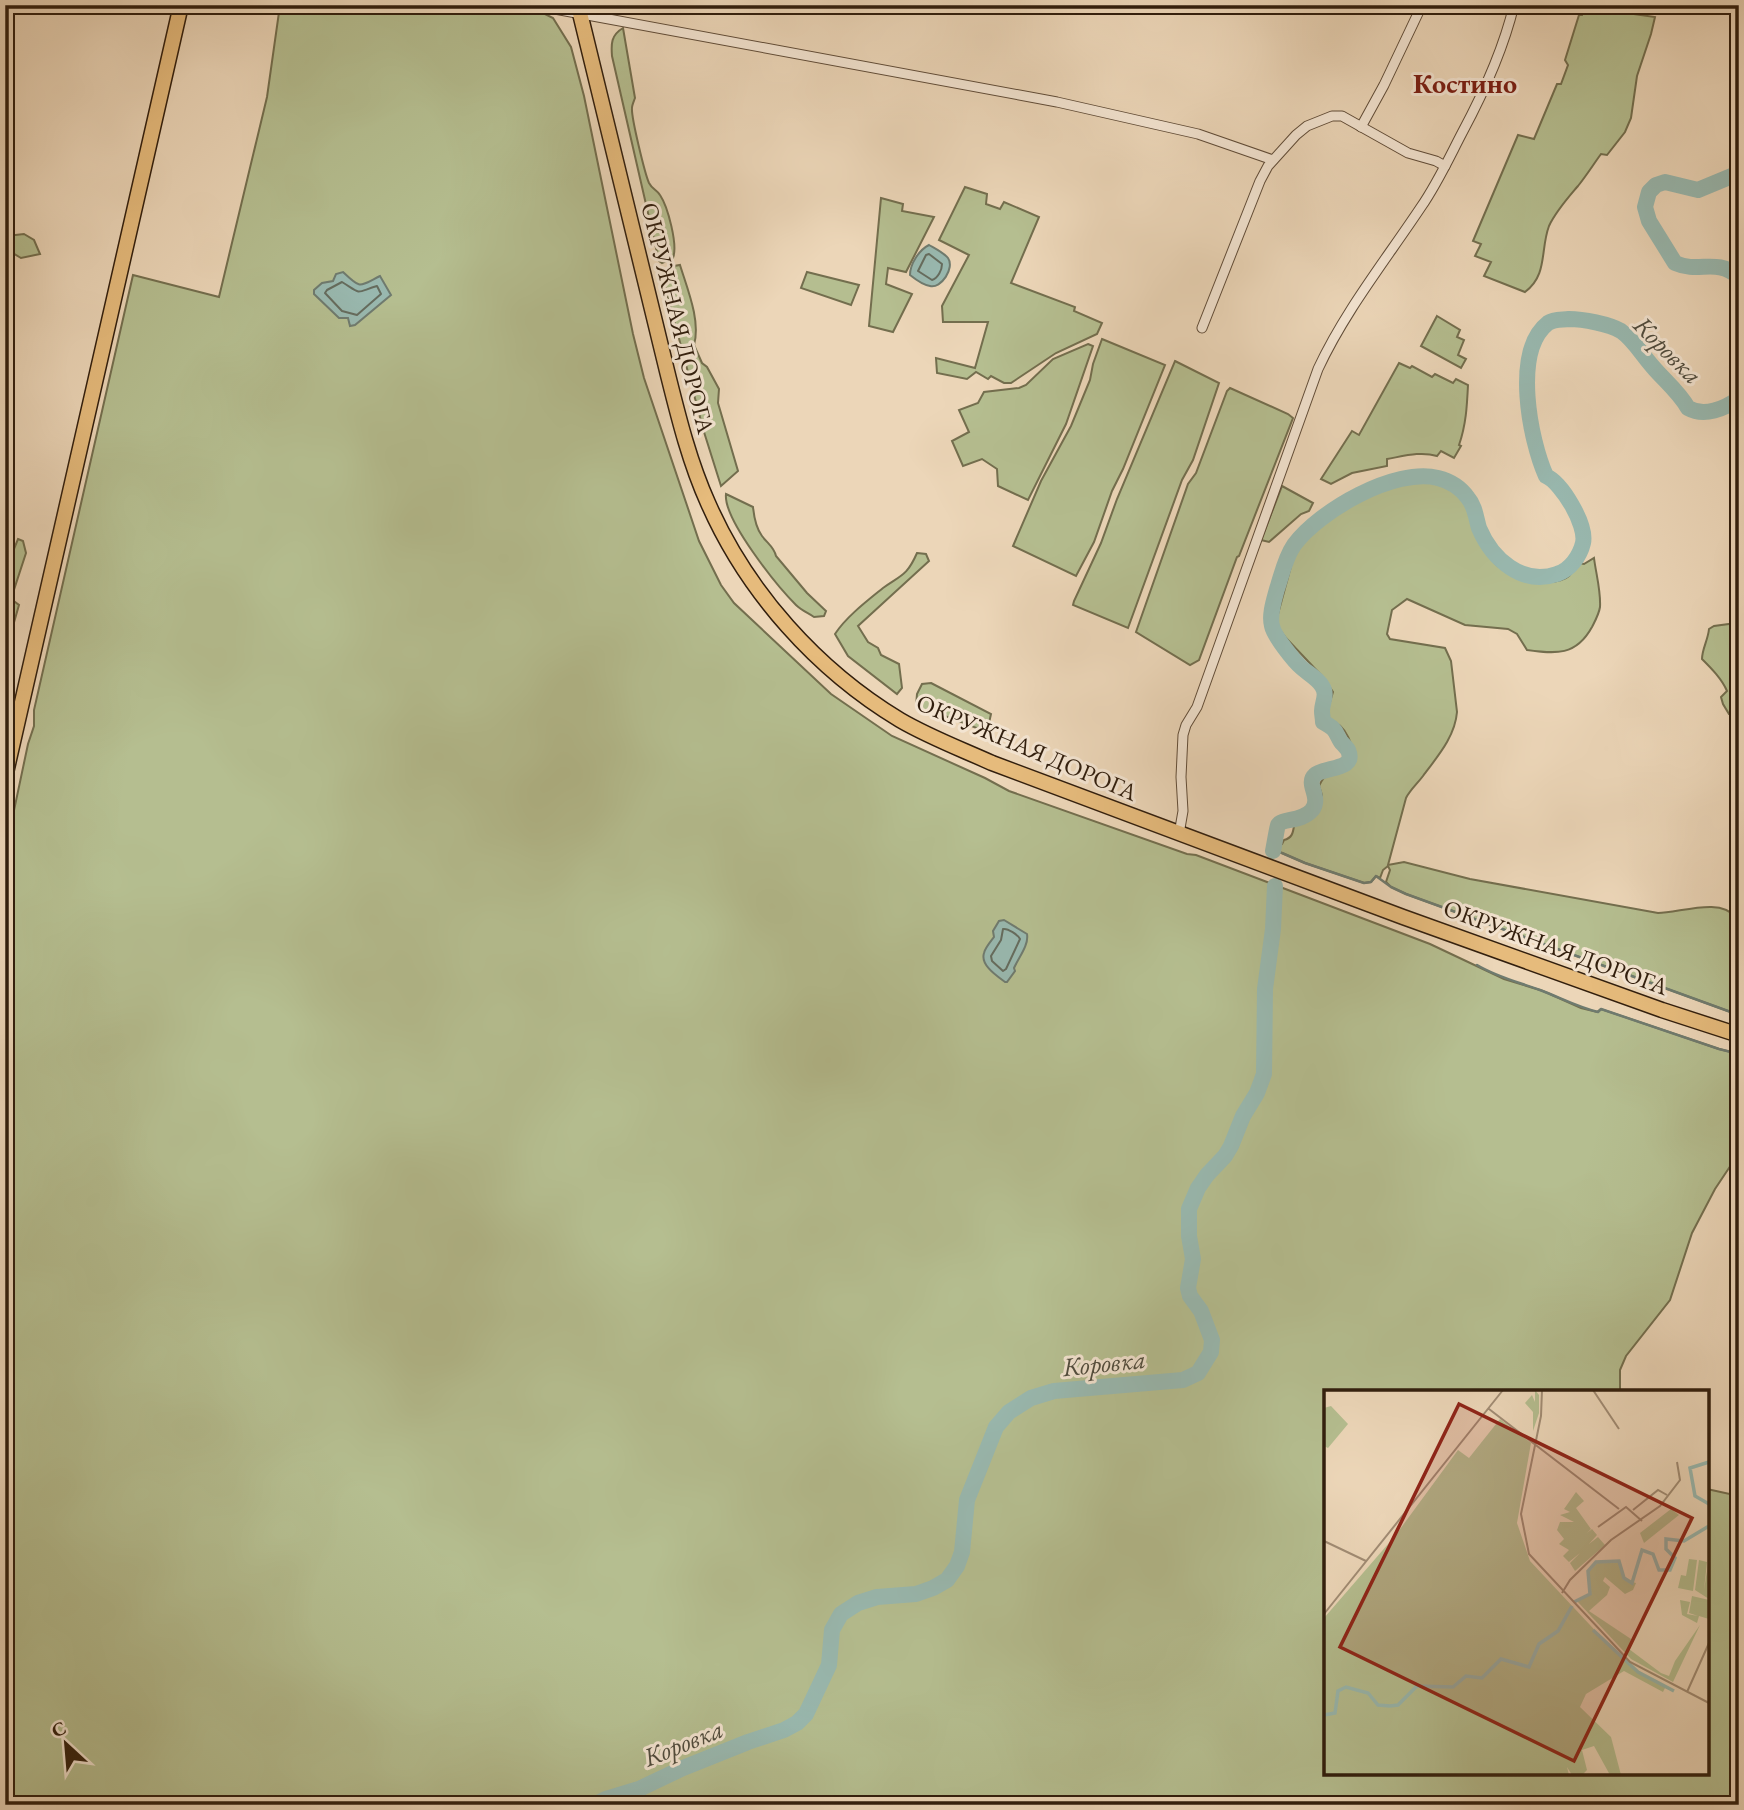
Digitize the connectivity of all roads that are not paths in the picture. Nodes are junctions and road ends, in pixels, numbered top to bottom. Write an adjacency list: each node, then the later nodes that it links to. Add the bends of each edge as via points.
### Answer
1 (181, 5): 10 (main road)
2 (533, 5): 5 (street)
3 (1422, 5): 6 (street)
4 (1514, 5): 8 (street, via 1487,84)
5 (579, 10): 7 (street, via 1057,103 1198,134); 11 (main road, ОКРУЖНАЯ ДОРОГА, via 688,449 718,525 756,586 835,672 901,720 1002,767)
6 (1361, 127): 7 (street, via 1342,116 1322,119 1301,130); 8 (street, via 1408,153)
7 (1273, 160): 9 (street)
8 (1446, 166): 11 (street, via 1354,303 1318,369 1184,730)
9 (1202, 328)
10 (5, 777)
11 (1180, 834): 12 (main road, ОКРУЖНАЯ ДОРОГА)
12 (1739, 1035)

